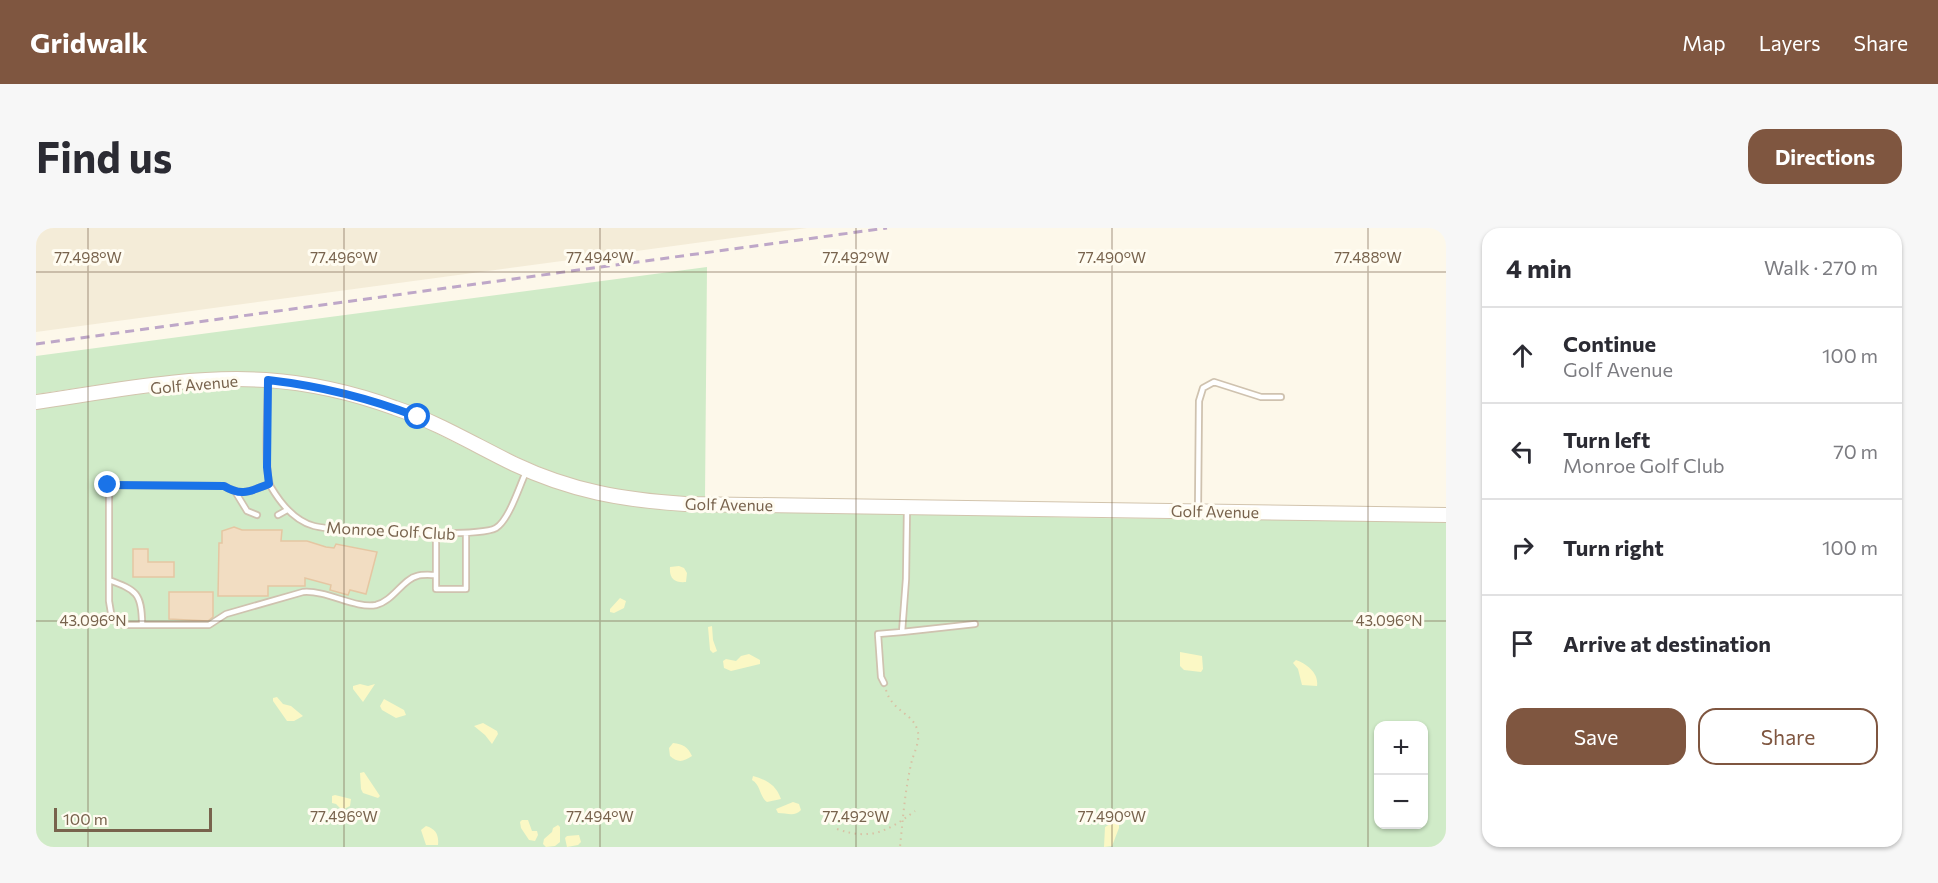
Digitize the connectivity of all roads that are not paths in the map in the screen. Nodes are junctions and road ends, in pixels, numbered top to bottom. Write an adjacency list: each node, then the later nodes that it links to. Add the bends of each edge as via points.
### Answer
1 (268, 380): 3 (street, Golf Avenue, via 175,383); 4 (street, Golf Avenue, via 330,389 395,408); 5 (lane)
2 (1281, 397): 9 (lane, via 1253,395 1214,382 1203,388 1199,401)
3 (36, 402)
4 (527, 470): 7 (street, Golf Avenue, via 592,493 648,502); 14 (lane, Monroe Golf Club, via 504,520 494,530)
5 (269, 484): 6 (lane); 8 (lane, Monroe Golf Club)
6 (236, 493): 10 (lane, via 247,511); 16 (lane, via 224,486 108,485)
7 (907, 507): 9 (street, Golf Avenue); 19 (lane)
8 (287, 510): 11 (lane); 13 (lane, Monroe Golf Club, via 314,526)
9 (1198, 511): 12 (street, Golf Avenue)
10 (257, 515)
11 (278, 515)
12 (1446, 515)
13 (436, 533): 14 (lane, Monroe Golf Club); 15 (lane)
14 (466, 533): 15 (lane, via 466,589 436,589)
15 (436, 575): 17 (lane, via 416,576 375,605 312,591 226,614 209,625)
16 (109, 579): 17 (lane, via 136,593 142,606); 17 (lane, via 109,601 115,621)
17 (142, 624)
18 (975, 624): 19 (lane)
19 (902, 632): 20 (lane, via 878,634)
20 (884, 683)

